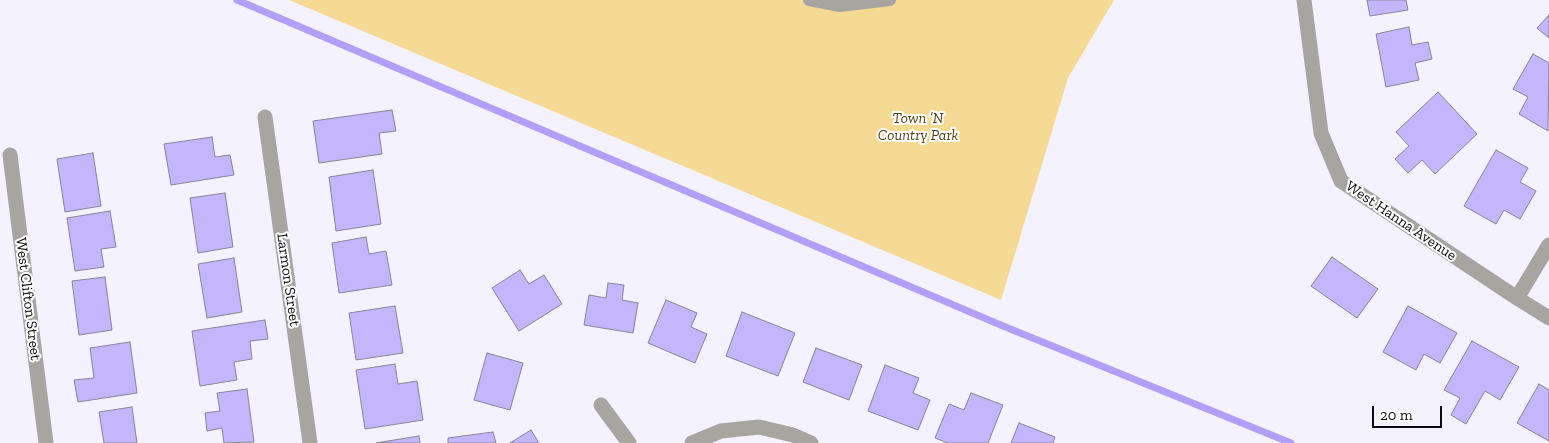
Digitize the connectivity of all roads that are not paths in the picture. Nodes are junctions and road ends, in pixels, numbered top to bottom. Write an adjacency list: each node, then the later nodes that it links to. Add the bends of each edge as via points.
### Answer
1 (810, 0): 2 (lane, via 840,6)
2 (890, 0)
3 (1304, 0): 7 (street, West Hanna Avenue, via 1321,133 1341,180)
4 (265, 117): 11 (street, Larmon Street)
5 (10, 154): 10 (street, West Clifton Street)
6 (1549, 245): 7 (street)
7 (1517, 298): 8 (street, West Hanna Avenue)
8 (1549, 318)
9 (601, 405): 12 (street)
10 (46, 443)
11 (310, 443)
12 (629, 443)
13 (692, 443): 14 (street, via 721,431 759,427)
14 (811, 443)

